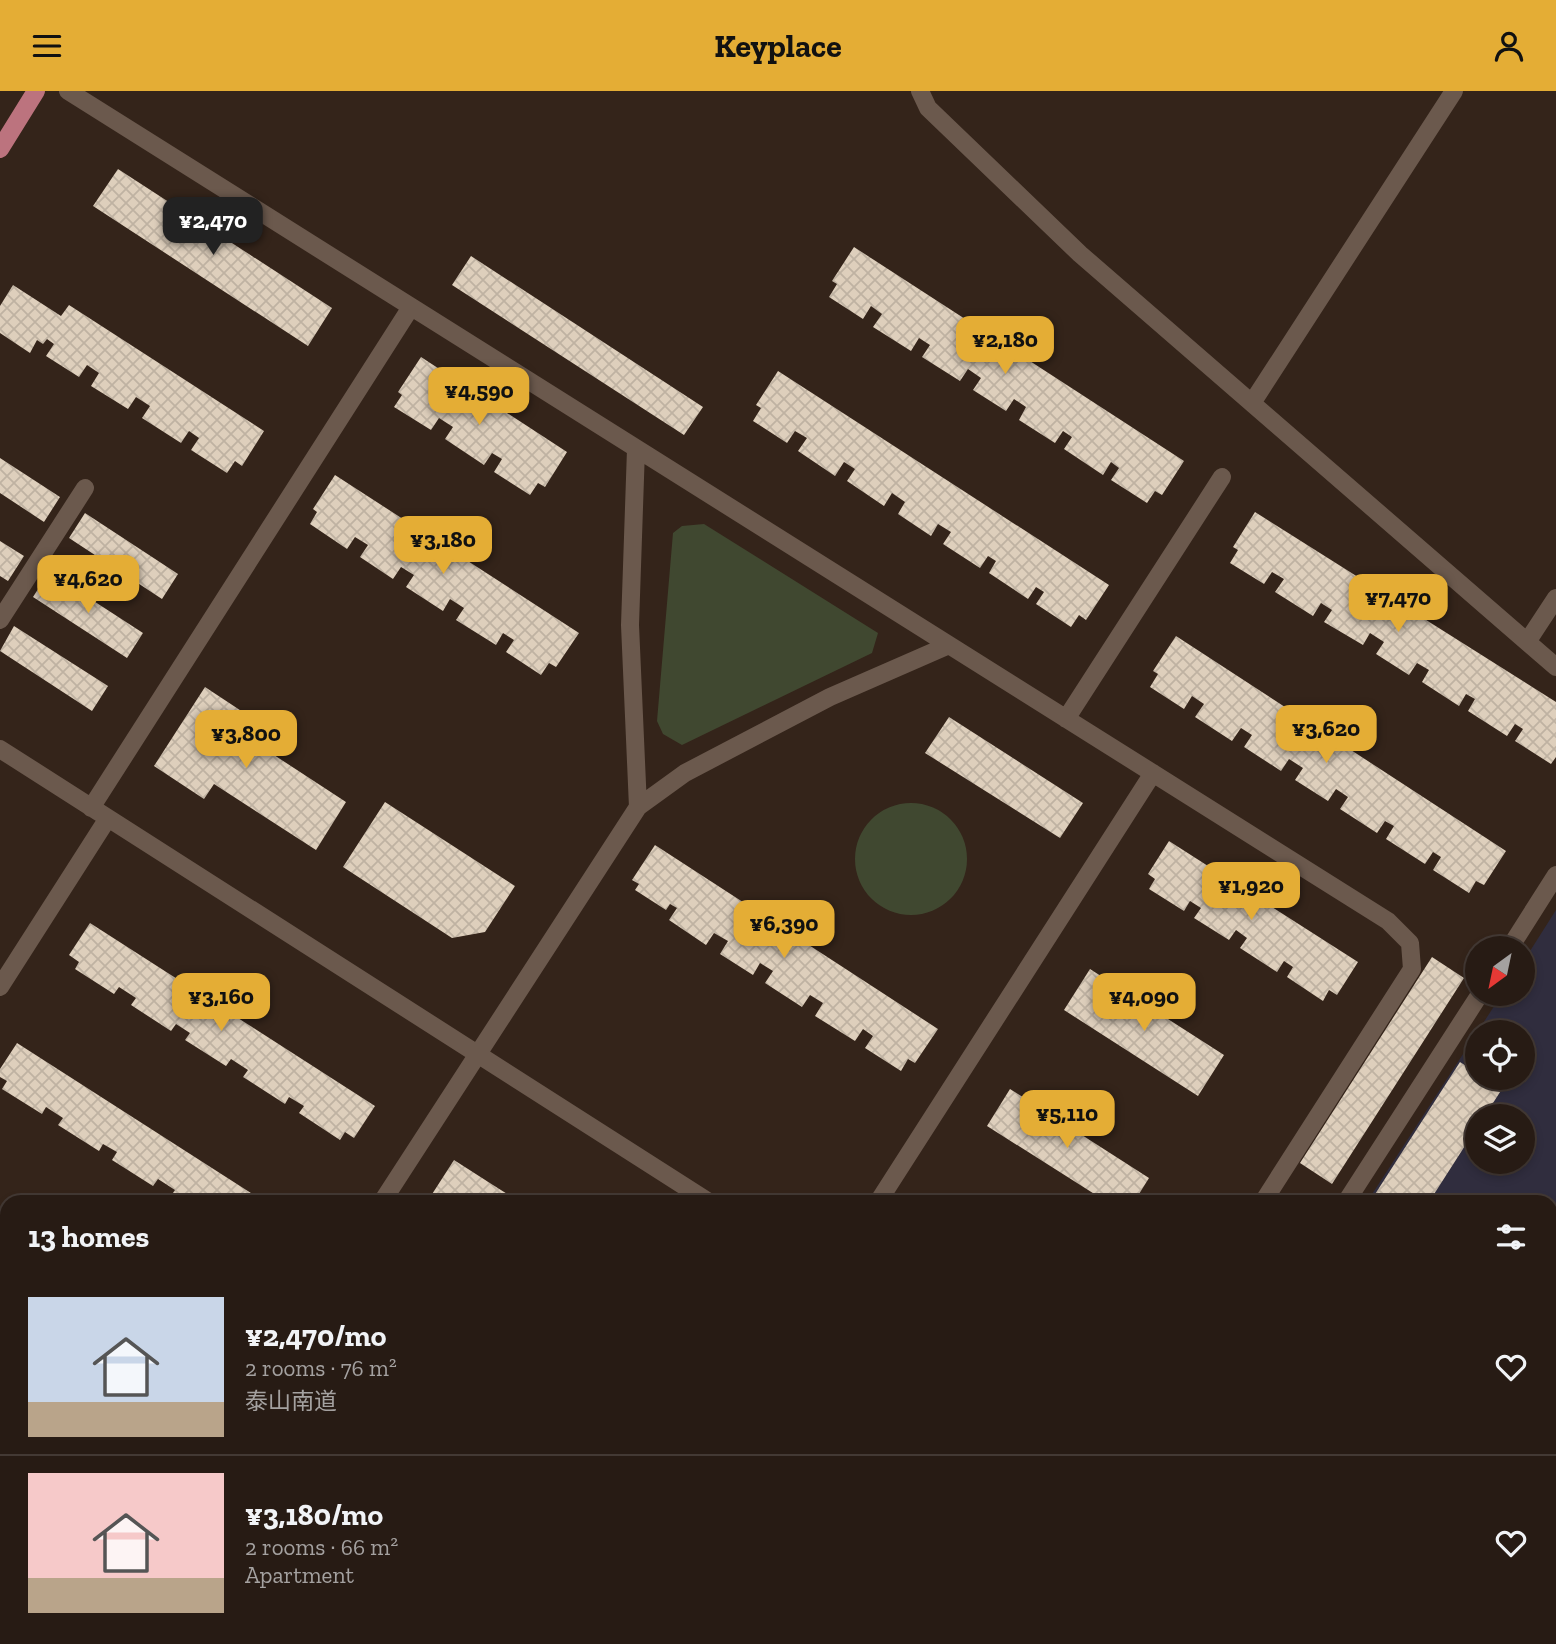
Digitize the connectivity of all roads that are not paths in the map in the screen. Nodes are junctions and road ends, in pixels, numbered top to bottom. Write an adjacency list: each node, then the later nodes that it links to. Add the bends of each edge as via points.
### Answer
1 (36, 91): 5 (main road)
2 (68, 91): 6 (street)
3 (920, 91): 7 (street, via 928,109 1080,254)
4 (1454, 91): 7 (street)
5 (0, 149)
6 (411, 307): 8 (street); 19 (street)
7 (1252, 403): 13 (street)
8 (636, 449): 14 (street); 20 (street, via 630,625)
9 (1222, 477): 16 (street)
10 (85, 488): 12 (street)
11 (1556, 598): 13 (street)
12 (0, 620)
13 (1527, 642): 15 (street)
14 (949, 645): 16 (street); 20 (street, via 830,697 685,773)
15 (1556, 667)
16 (1066, 719): 18 (street)
17 (0, 749): 19 (street)
18 (1153, 773): 29 (street); 30 (street, via 1388,921 1410,943 1412,969)
19 (91, 807): 21 (street)
20 (638, 807): 26 (street)
21 (108, 818): 24 (street); 26 (street)
22 (1556, 875): 23 (street)
23 (1517, 936)
24 (0, 987)
25 (1471, 1006): 31 (street)
26 (477, 1054): 27 (street); 28 (street)
27 (386, 1195)
28 (698, 1195)
29 (882, 1195)
30 (1267, 1195)
31 (1350, 1195)

